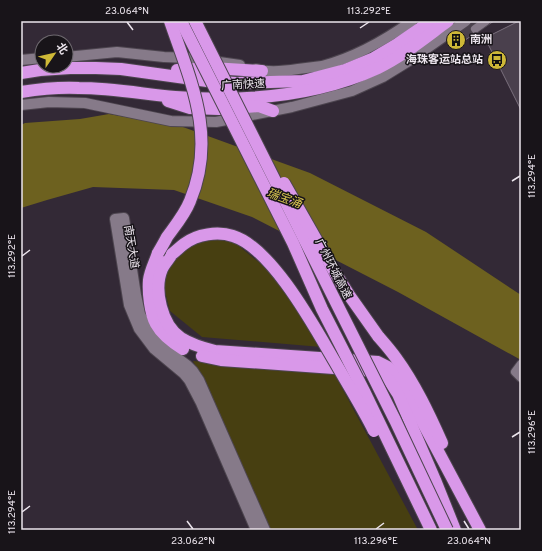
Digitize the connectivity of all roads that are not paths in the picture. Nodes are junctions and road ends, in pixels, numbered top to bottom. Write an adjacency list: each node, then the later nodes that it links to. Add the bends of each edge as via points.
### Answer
1 (170, 21): 29 (highway, bridge, via 190,74 200,118 201,162 190,202 158,253 149,279 150,307 155,323 174,344 204,357 375,371 382,374 398,394 436,480)
2 (181, 21): 27 (highway, bridge, via 293,243 322,310)
3 (195, 21): 10 (highway, 广州环城高速, bridge)
4 (412, 21): 15 (main road, via 391,36 345,59 322,66 287,71)
5 (431, 21): 14 (highway, 广南快速, via 396,45)
6 (448, 21): 14 (highway, 广南快速, via 401,54)
7 (466, 21): 21 (main road, via 383,77 352,91)
8 (486, 21): 9 (street)
9 (475, 28)
10 (202, 36): 28 (highway, 广州环城高速, bridge, via 395,420); 30 (highway, bridge, via 334,271 413,385 430,416)
11 (74, 56): 15 (main road, via 117,52 191,58)
12 (34, 59): 13 (main road)
13 (21, 60)
14 (376, 63): 16 (highway, 广南快速, via 303,81 236,83); 19 (highway, 广南快速, via 345,82 264,97 205,99)
15 (262, 71): 16 (highway, via 212,68)
16 (146, 72): 17 (highway, 广南快速, via 70,68)
17 (21, 73)
18 (21, 92): 19 (highway, 广南快速, via 78,88)
19 (148, 94): 21 (highway, via 190,108 259,106)
20 (21, 105): 21 (main road, via 50,102 85,103 171,121 216,122)
21 (273, 110)
22 (520, 365): 23 (street, via 514,372)
23 (521, 378)
24 (256, 530): 25 (main road, 南天大道, via 195,390 184,374 154,349 139,329 129,305 119,219 140,314 158,342 187,365 199,380)
25 (265, 530)
26 (426, 530): 30 (highway, bridge, via 369,420 304,310 261,254 248,243 233,236 214,234 200,236 185,243 172,254 162,269 158,288 160,306 167,323 179,338 215,351 378,362 388,367 399,378)
27 (431, 530)
28 (447, 530)
29 (454, 530)
30 (480, 530)

